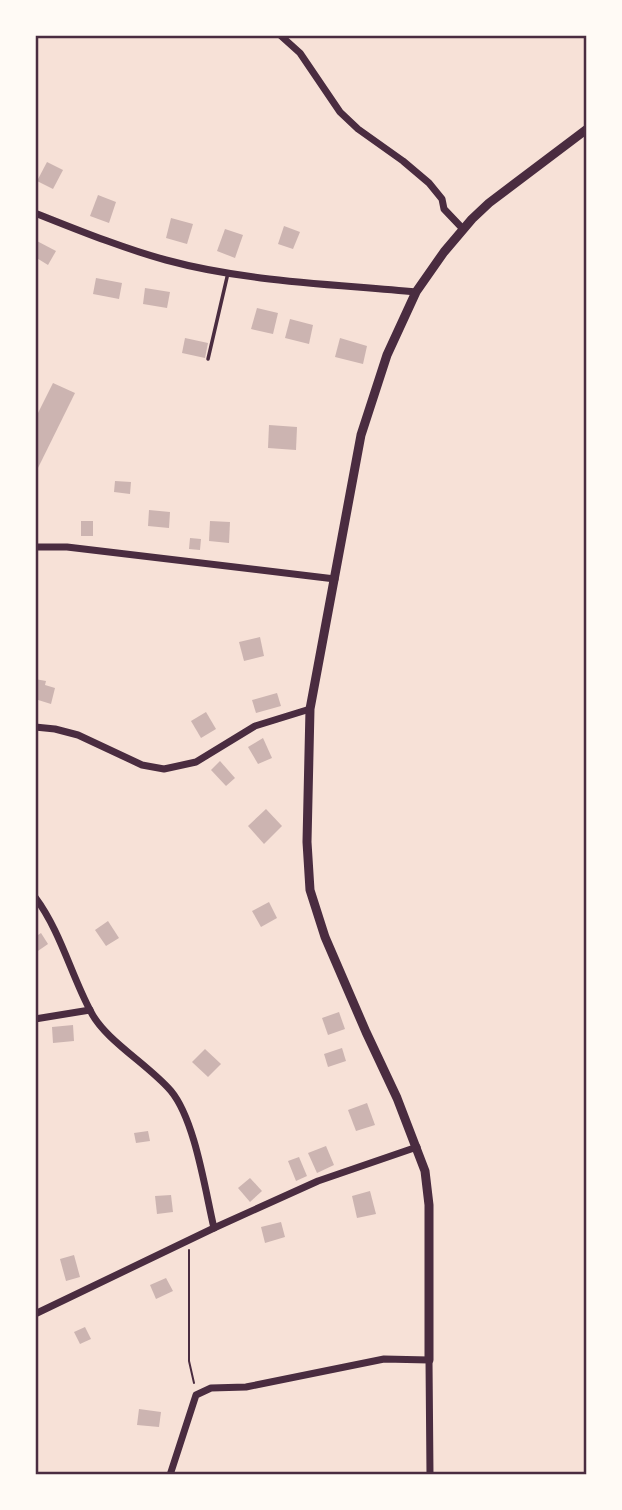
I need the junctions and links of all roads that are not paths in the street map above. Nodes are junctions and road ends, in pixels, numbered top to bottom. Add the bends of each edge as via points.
1 (280, 35) edge
2 (587, 129) edge
3 (35, 213) edge
4 (463, 229) junction
5 (228, 272) junction
6 (416, 292) junction
7 (208, 359) dead end
8 (35, 547) edge
9 (335, 579) junction
10 (310, 709) junction
11 (35, 727) edge
12 (35, 897) edge
13 (90, 1010) junction
14 (35, 1019) edge
15 (417, 1147) junction
16 (214, 1227) junction
17 (35, 1314) edge
18 (429, 1360) junction
19 (170, 1475) edge
20 (430, 1475) edge

1 - 4 street via 300,52 340,112 429,183
2 - 4 street via 489,203
3 - 5 street via 167,260
4 - 6 street
5 - 6 street
5 - 7 lane
6 - 9 street via 387,355 361,435
8 - 9 street
9 - 10 street
10 - 11 street via 255,726 196,762 164,769 142,765 78,735
10 - 15 street via 310,890 325,937
12 - 13 street
13 - 14 street
13 - 16 street via 178,1102 187,1120
15 - 16 street via 318,1181
15 - 18 street via 429,1205
16 - 17 street
18 - 19 street via 384,1359 246,1387 211,1388 196,1395
18 - 20 street

